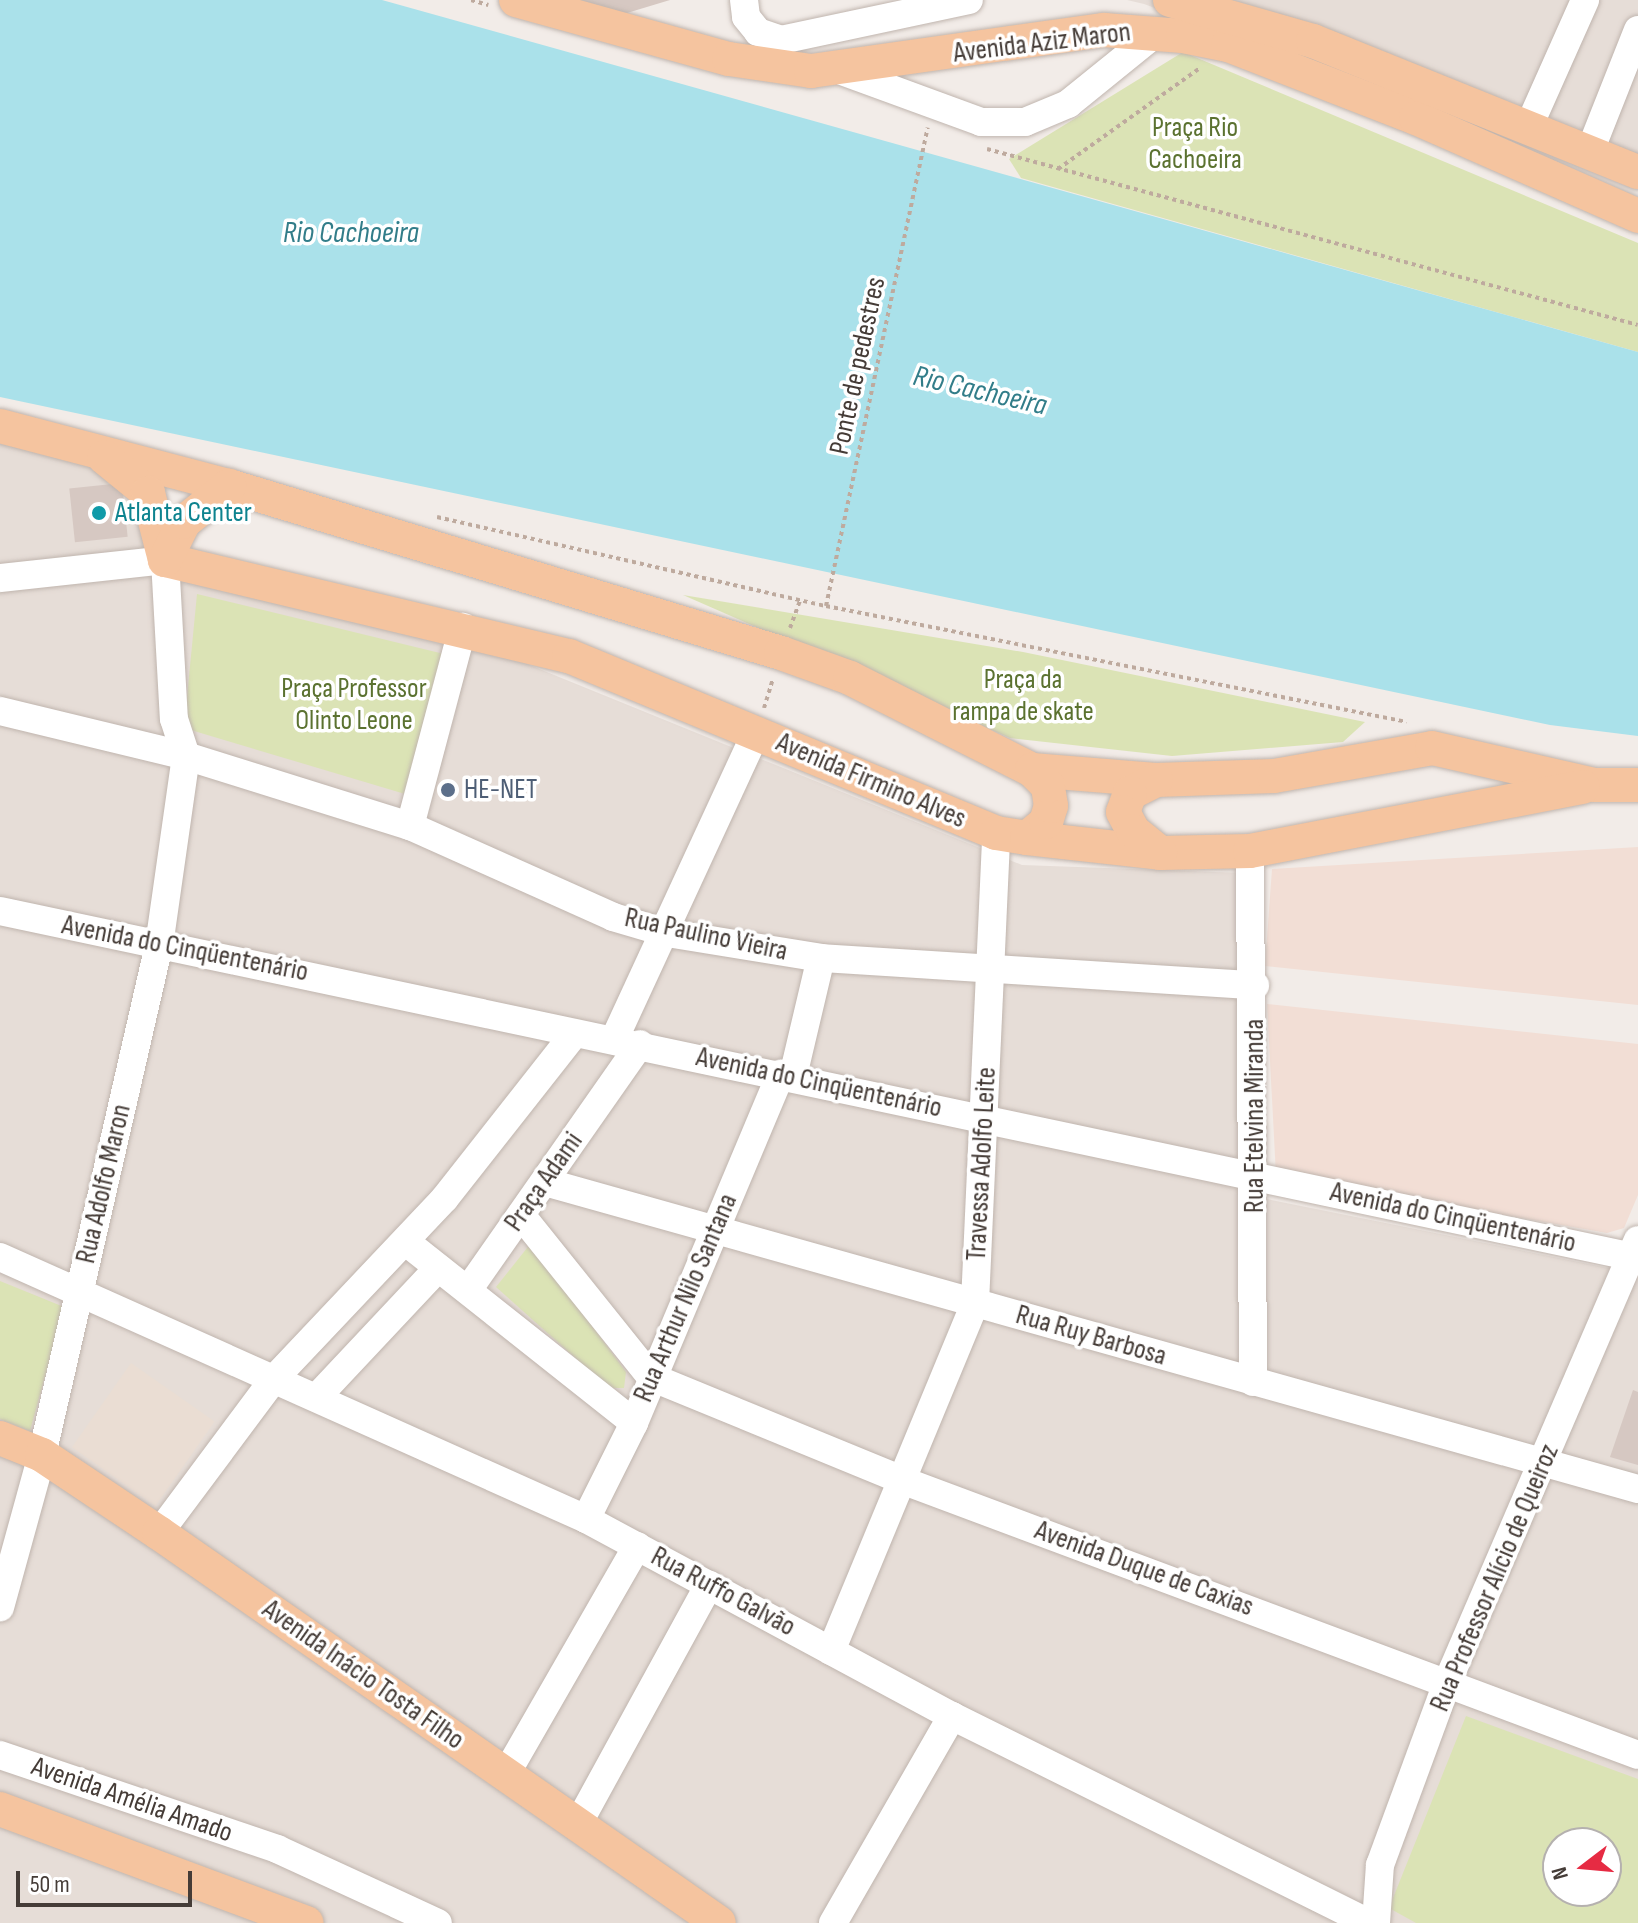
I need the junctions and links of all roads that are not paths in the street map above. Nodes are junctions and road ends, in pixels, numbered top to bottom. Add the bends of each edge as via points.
1 (516, 0) edge
2 (744, 0) edge
3 (969, 0) edge
4 (1170, 0) edge
5 (1585, 0) edge
6 (1638, 30) edge
7 (1157, 32) junction
8 (842, 71) junction
9 (1529, 126) junction
10 (1590, 151) junction
11 (1638, 172) edge
12 (1638, 216) edge
13 (0, 426) edge
14 (83, 444) junction
15 (229, 486) junction
16 (165, 560) junction
17 (0, 578) edge
18 (463, 627) junction
19 (0, 711) edge
20 (756, 733) junction
21 (186, 756) junction
22 (1032, 770) junction
23 (1156, 780) junction
24 (1595, 785) junction
25 (1638, 785) edge
26 (410, 826) junction
27 (1011, 836) junction
28 (1250, 851) junction
29 (1160, 853) junction
30 (0, 911) edge
31 (667, 933) junction
32 (159, 945) junction
33 (821, 958) junction
34 (989, 970) junction
35 (1255, 985) junction
36 (574, 1034) junction
37 (627, 1042) junction
38 (787, 1075) junction
39 (986, 1119) junction
40 (1256, 1175) junction
41 (545, 1182) junction
42 (521, 1215) junction
43 (716, 1228) junction
44 (406, 1242) junction
45 (1636, 1251) edge
46 (0, 1257) edge
47 (438, 1268) junction
48 (468, 1290) junction
49 (79, 1292) junction
50 (975, 1303) junction
51 (651, 1377) junction
52 (273, 1380) junction
53 (1253, 1382) junction
54 (317, 1397) junction
55 (634, 1423) junction
56 (0, 1438) edge
57 (42, 1455) junction
58 (1545, 1462) junction
59 (904, 1481) junction
60 (1638, 1489) edge
61 (586, 1519) junction
62 (159, 1533) junction
63 (637, 1546) junction
64 (709, 1585) junction
65 (0, 1607) edge
66 (831, 1651) junction
67 (1447, 1683) junction
68 (952, 1716) junction
69 (0, 1755) edge
70 (1638, 1755) edge
71 (506, 1774) junction
72 (0, 1809) edge
73 (578, 1824) junction
74 (297, 1921) edge
75 (1363, 1921) edge
76 (438, 1923) edge
77 (719, 1923) edge
78 (833, 1923) edge

1 - 8 main road, Avenida Aziz Maron via 729,59
2 - 3 street via 746,17 758,32 781,40
4 - 9 main road via 1313,41
5 - 9 street
6 - 10 street
7 - 8 main road, Avenida Aziz Maron via 1104,30
7 - 8 street via 1068,104 1025,122 931,120
7 - 12 main road, Avenida Aziz Maron via 1228,45 1284,66
9 - 10 main road
10 - 11 main road
13 - 14 main road
14 - 15 main road, Avenida Firmino Alves
14 - 16 main road via 128,471 148,493
15 - 16 main road via 184,522
15 - 22 main road, Avenida Firmino Alves via 837,673
16 - 17 street
16 - 18 main road, Avenida Firmino Alves
16 - 21 street via 174,719
18 - 20 main road, Avenida Firmino Alves via 569,656
18 - 26 street
19 - 21 street, Rua Paulino Vieira
20 - 27 main road, Avenida Firmino Alves
20 - 31 street, Praça Adami
21 - 26 street, Rua Paulino Vieira
21 - 32 street, Rua Adolfo Maron
22 - 23 main road, Avenida Firmino Alves
22 - 27 main road via 1048,786 1051,806 1046,822
23 - 24 main road, Avenida Firmino Alves via 1274,776 1432,748
23 - 29 main road via 1130,793 1123,812 1133,831
24 - 25 main road, Avenida Firmino Alves
24 - 28 main road, Avenida Firmino Alves
26 - 31 street, Rua Paulino Vieira via 613,917
27 - 29 main road, Avenida Firmino Alves
27 - 34 street, Travessa Adolfo Leite
28 - 29 main road, Avenida Firmino Alves
28 - 35 street, Rua Etelvina Miranda
30 - 32 street, Avenida do Cinqüentenário
31 - 33 street, Rua Paulino Vieira
31 - 37 street, Praça Adami
32 - 36 street, Avenida do Cinqüentenário
32 - 49 street, Rua Adolfo Maron
33 - 34 street, Rua Paulino Vieira
33 - 38 street, Rua Arthur Nilo Santana
34 - 35 street, Rua Paulino Vieira
34 - 39 street, Travessa Adolfo Leite
35 - 40 street, Rua Etelvina Miranda
36 - 37 street, Avenida do Cinqüentenário
36 - 44 street via 526,1102
37 - 38 street, Avenida do Cinqüentenário
37 - 41 street, Praça Adami
38 - 39 street, Avenida do Cinqüentenário
38 - 43 street, Rua Arthur Nilo Santana
39 - 40 street, Avenida do Cinqüentenário
39 - 50 street, Travessa Adolfo Leite
40 - 45 street, Avenida do Cinqüentenário
40 - 53 street, Rua Etelvina Miranda
41 - 42 street, Praça Adami
41 - 43 street, Rua Ruy Barbosa
42 - 48 street, Praça Adami
42 - 51 street
43 - 50 street, Rua Ruy Barbosa
43 - 51 street, Rua Arthur Nilo Santana
44 - 47 street
44 - 52 street
45 - 58 street, Rua Professor Alício de Queiroz
46 - 49 street, Rua Ruffo Galvão
47 - 48 street
47 - 54 street
48 - 55 street
49 - 52 street, Rua Ruffo Galvão
49 - 57 street, Rua Adolfo Maron
50 - 53 street, Rua Ruy Barbosa
50 - 59 street, Travessa Adolfo Leite
51 - 55 street, Rua Arthur Nilo Santana
51 - 59 street, Avenida Duque de Caxias
52 - 54 street, Rua Ruffo Galvão
52 - 62 street
53 - 58 street, Rua Ruy Barbosa
54 - 61 street, Rua Ruffo Galvão
55 - 61 street, Rua Arthur Nilo Santana
56 - 57 main road, Avenida Inácio Tosta Filho
57 - 62 main road, Avenida Inácio Tosta Filho
57 - 65 street, Rua Adolfo Maron
58 - 60 street, Rua Ruy Barbosa
58 - 67 street, Rua Professor Alício de Queiroz
59 - 66 street, Travessa Adolfo Leite
59 - 67 street, Avenida Duque de Caxias
61 - 63 street, Rua Ruffo Galvão
62 - 71 main road, Avenida Inácio Tosta Filho
63 - 64 street, Rua Ruffo Galvão
63 - 71 street
64 - 66 street, Rua Ruffo Galvão
64 - 73 street
66 - 68 street, Rua Ruffo Galvão
67 - 70 street, Avenida Duque de Caxias
67 - 75 street, Rua Professor Alício de Queiroz
68 - 75 street, Rua Ruffo Galvão
68 - 78 street
69 - 76 street, Avenida Amélia Amado via 277,1849
71 - 73 main road, Avenida Inácio Tosta Filho
72 - 74 main road, Avenida Amélia Amado
73 - 77 main road, Avenida Inácio Tosta Filho

